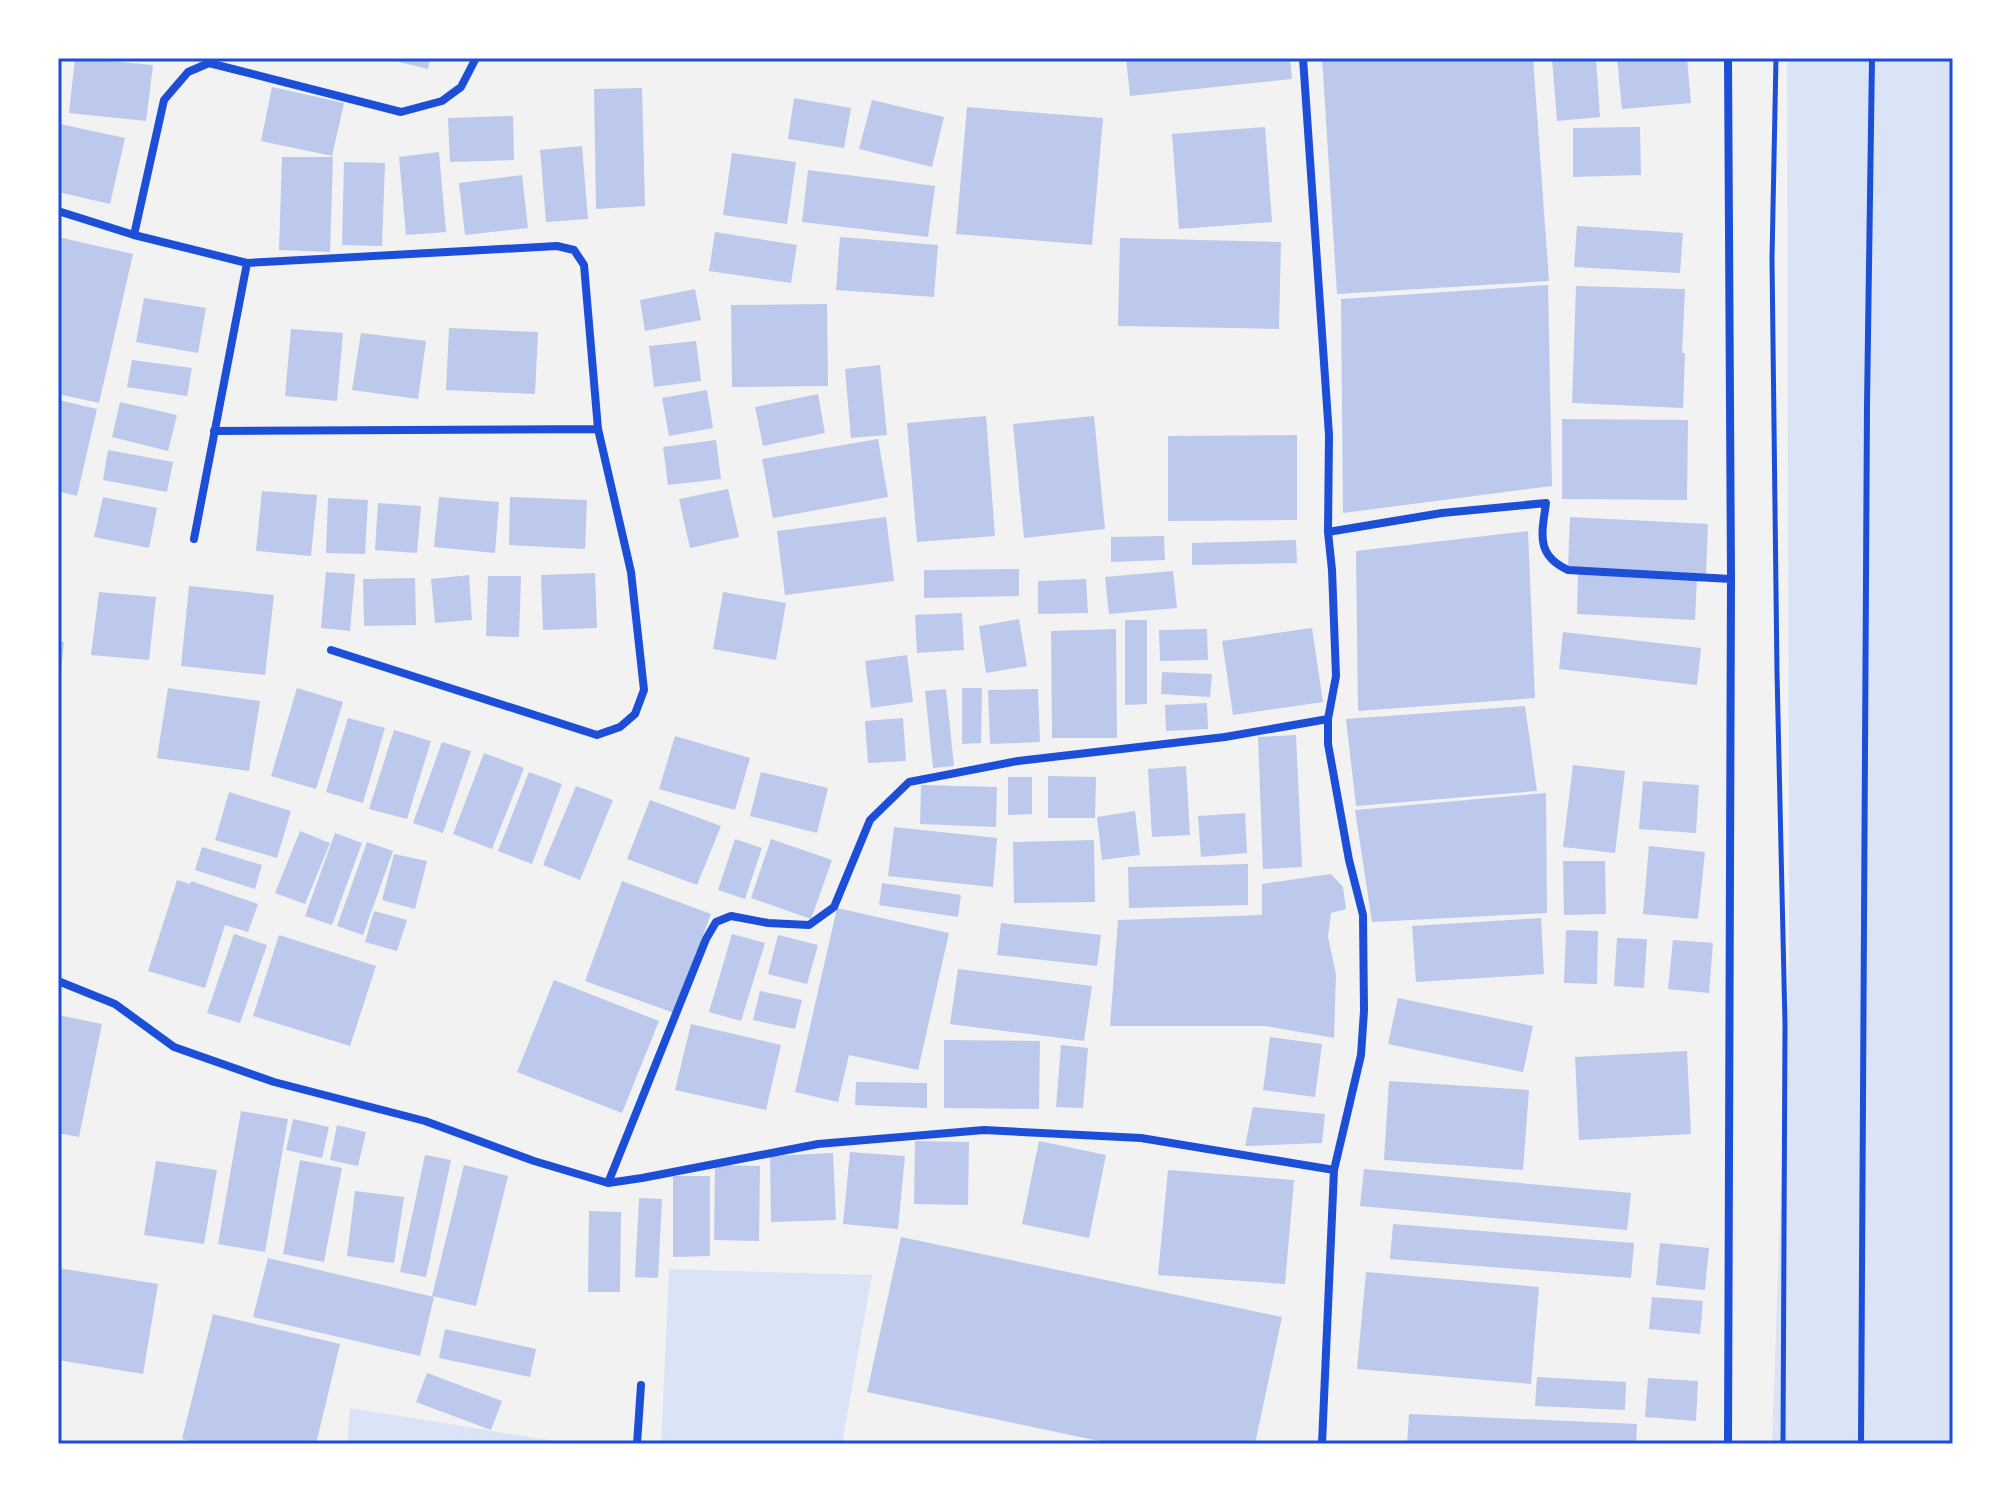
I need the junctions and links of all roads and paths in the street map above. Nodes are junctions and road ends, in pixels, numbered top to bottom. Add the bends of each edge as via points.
1 (476, 58) edge
2 (1303, 58) edge
3 (1728, 58) edge
4 (1776, 58) edge
5 (1872, 58) edge
6 (58, 211) edge
7 (134, 235) junction
8 (247, 263) junction
9 (598, 429) junction
10 (214, 431) junction
11 (1328, 532) junction
12 (194, 539) dead end
13 (1731, 579) junction
14 (331, 650) dead end
15 (1328, 719) junction
16 (58, 981) edge
17 (1334, 1170) junction
18 (608, 1183) junction
19 (641, 1385) dead end
20 (637, 1444) edge
21 (1322, 1444) edge
22 (1728, 1444) edge
23 (1783, 1444) edge
24 (1861, 1444) edge

1 - 7 street via 461,87 442,101 401,112 209,63 188,72 164,100
2 - 11 street via 1329,435
3 - 13 street
4 - 23 path via 1772,259 1785,1024
5 - 24 lane
6 - 7 street
7 - 8 street
8 - 9 street via 557,246 574,250 584,265
8 - 10 street
9 - 10 street
9 - 14 street via 631,572 644,690 635,714 620,727 597,735
10 - 12 street
11 - 13 street via 1546,503 1541,539 1556,565 1568,570
11 - 15 street via 1336,676
13 - 22 street
15 - 17 street via 1328,744 1363,915 1361,1055
15 - 18 street via 1225,737 1018,761 909,782 870,820 834,907 809,925 731,916 716,922
16 - 18 street via 115,1004 174,1047 274,1082 425,1121
17 - 18 street via 1141,1138 984,1130 818,1144
17 - 21 street
19 - 20 street

